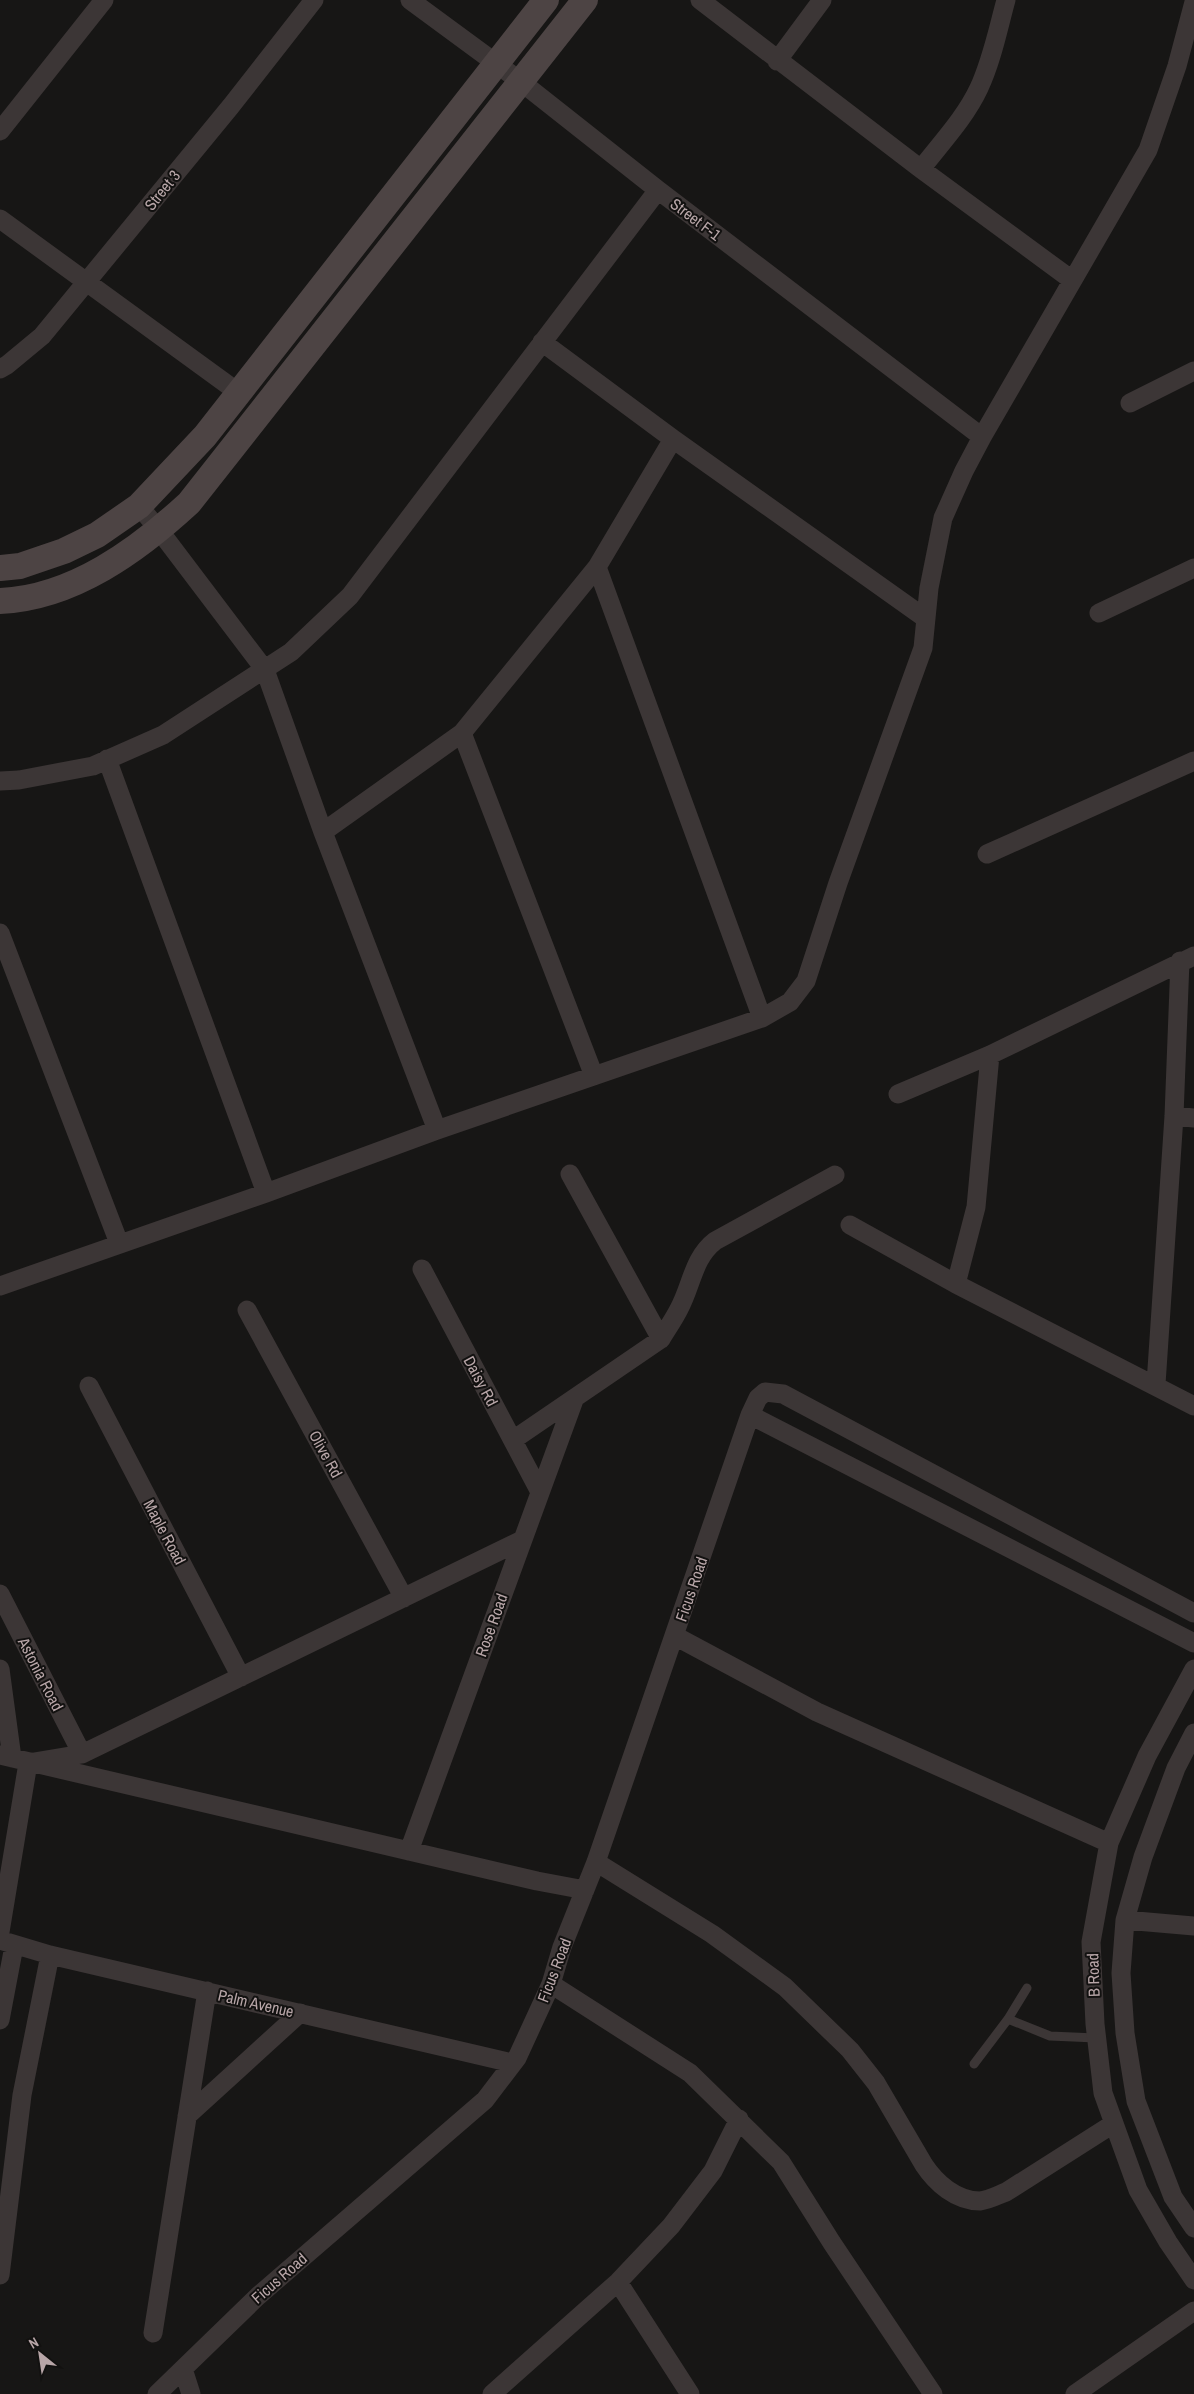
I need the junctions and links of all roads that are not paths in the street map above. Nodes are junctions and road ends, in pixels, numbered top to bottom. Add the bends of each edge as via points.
1 (104, 0) edge
2 (314, 0) edge
3 (410, 0) edge
4 (546, 0) edge
5 (585, 0) edge
6 (700, 0) edge
7 (822, 0) edge
8 (1006, 0) edge
9 (1194, 2) edge
10 (777, 60) junction
11 (496, 63) junction
12 (520, 80) junction
13 (0, 131) edge
14 (921, 169) junction
15 (658, 190) junction
16 (0, 219) edge
17 (1072, 280) junction
18 (85, 283) junction
19 (542, 342) junction
20 (0, 368) edge
21 (1194, 371) edge
22 (238, 393) junction
23 (1130, 402) dead end
24 (982, 437) junction
25 (673, 439) junction
26 (139, 506) junction
27 (159, 530) junction
28 (597, 567) junction
29 (0, 568) edge
30 (1194, 568) edge
31 (0, 601) edge
32 (1099, 612) dead end
33 (924, 618) junction
34 (265, 670) junction
35 (462, 733) junction
36 (107, 759) junction
37 (1194, 762) edge
38 (0, 781) edge
39 (323, 832) junction
40 (987, 854) dead end
41 (0, 933) edge
42 (1187, 958) edge
43 (762, 1018) junction
44 (990, 1055) junction
45 (594, 1076) junction
46 (898, 1094) dead end
47 (1174, 1116) junction
48 (1194, 1118) edge
49 (437, 1130) junction
50 (570, 1174) dead end
51 (835, 1176) dead end
52 (266, 1193) junction
53 (850, 1225) dead end
54 (119, 1243) junction
55 (422, 1269) dead end
56 (956, 1284) junction
57 (0, 1286) edge
58 (247, 1310) dead end
59 (661, 1339) junction
60 (1156, 1384) junction
61 (89, 1386) dead end
62 (574, 1400) junction
63 (1194, 1406) edge
64 (750, 1415) junction
65 (512, 1440) junction
66 (540, 1492) junction
67 (522, 1540) junction
68 (0, 1594) edge
69 (404, 1598) junction
70 (1194, 1613) edge
71 (675, 1636) junction
72 (1194, 1643) edge
73 (0, 1669) edge
74 (1194, 1669) edge
75 (241, 1677) junction
76 (1194, 1733) edge
77 (82, 1754) junction
78 (13, 1759) edge
79 (1109, 1843) junction
80 (409, 1851) junction
81 (596, 1862) junction
82 (585, 1890) junction
83 (1124, 1920) junction
84 (1194, 1926) edge
85 (0, 1932) edge
86 (7, 1943) edge
87 (50, 1955) junction
88 (551, 1984) junction
89 (1027, 1988) dead end
90 (207, 1991) junction
91 (300, 2013) junction
92 (1008, 2019) junction
93 (0, 2020) edge
94 (1096, 2038) junction
95 (512, 2064) junction
96 (974, 2064) dead end
97 (187, 2116) junction
98 (739, 2119) junction
99 (1113, 2124) junction
100 (1194, 2228) edge
101 (0, 2275) edge
102 (1194, 2280) edge
103 (618, 2282) junction
104 (1194, 2311) edge
105 (154, 2333) dead end
106 (183, 2369) junction
107 (157, 2394) edge
108 (191, 2394) edge
109 (492, 2394) edge
110 (690, 2394) edge
111 (933, 2394) edge
112 (1075, 2394) edge

1 - 13 street
2 - 18 street, Street 3
3 - 11 street, Street F-1
4 - 11 street
5 - 12 street
6 - 10 street
7 - 10 street
8 - 14 street via 979,89
9 - 17 street via 1177,66 1148,150
10 - 14 street
11 - 12 street, Street F-1
11 - 22 street
12 - 15 street, Street F-1
12 - 27 street via 210,478 189,503
14 - 17 street
15 - 19 street
15 - 24 street, Street F-1
16 - 18 street
17 - 24 street
18 - 20 street, Street 3 via 42,336
18 - 22 street
19 - 25 street
19 - 34 street via 350,596 291,652
21 - 23 street
22 - 26 street via 205,436
24 - 33 street via 943,518
25 - 28 street
25 - 33 street
26 - 27 street
26 - 29 street via 97,535 64,551 20,566
27 - 31 street via 84,579 18,600
27 - 34 street
28 - 35 street
28 - 43 street
30 - 32 street
33 - 43 street via 923,648 806,981 790,1002
34 - 36 street via 162,735
34 - 39 street
35 - 39 street
35 - 45 street
36 - 38 street via 93,766
36 - 52 street
37 - 40 street
39 - 49 street
41 - 54 street
42 - 44 street
42 - 47 street
43 - 45 street
44 - 46 street
44 - 56 street via 976,1207
45 - 49 street
47 - 48 street
47 - 60 street
49 - 52 street
50 - 59 street
51 - 59 street via 704,1249 680,1308
52 - 54 street
53 - 56 street
54 - 57 street
55 - 65 street, Daisy Rd
56 - 60 street
58 - 69 street, Olive Rd
59 - 62 street
60 - 63 street
61 - 75 street, Maple Road
62 - 65 street
62 - 66 street, Rose Road
64 - 70 street, Ficus Road via 758,1398 765,1392 783,1394
64 - 71 street, Ficus Road
64 - 72 street
65 - 66 street, Daisy Rd
66 - 67 street, Rose Road
67 - 69 street
67 - 80 street, Rose Road
68 - 77 street, Astonia Road
69 - 75 street
71 - 79 street via 817,1712
71 - 81 street, Ficus Road
73 - 78 street
74 - 79 street, B Road via 1147,1756
75 - 77 street
76 - 83 street, B Road via 1176,1768 1146,1848
77 - 78 street
78 - 80 street
78 - 85 street
79 - 94 street, B Road via 1091,1942
80 - 82 street
81 - 82 street, Ficus Road
81 - 99 street via 712,1934 786,1987 850,2050 876,2083 932,2178 948,2191 979,2201 991,2199
82 - 88 street, Ficus Road
83 - 84 street
83 - 100 street, B Road via 1125,2032 1136,2101 1174,2197
86 - 87 street, Palm Avenue
86 - 93 street
87 - 90 street, Palm Avenue
87 - 101 street via 22,2094
88 - 95 street, Ficus Road
88 - 98 street via 690,2073
89 - 92 lane
90 - 91 street, Palm Avenue
90 - 97 street
91 - 95 street, Palm Avenue
91 - 97 street
92 - 94 lane via 1050,2036
92 - 96 lane
94 - 99 street, B Road via 1104,2093
95 - 106 street, Ficus Road via 485,2100 258,2296
97 - 105 street
98 - 103 street via 713,2171 671,2226
98 - 111 street via 781,2162
99 - 102 street, B Road via 1138,2190
103 - 109 street
103 - 110 street
104 - 112 street
106 - 107 street, Ficus Road
106 - 108 street

